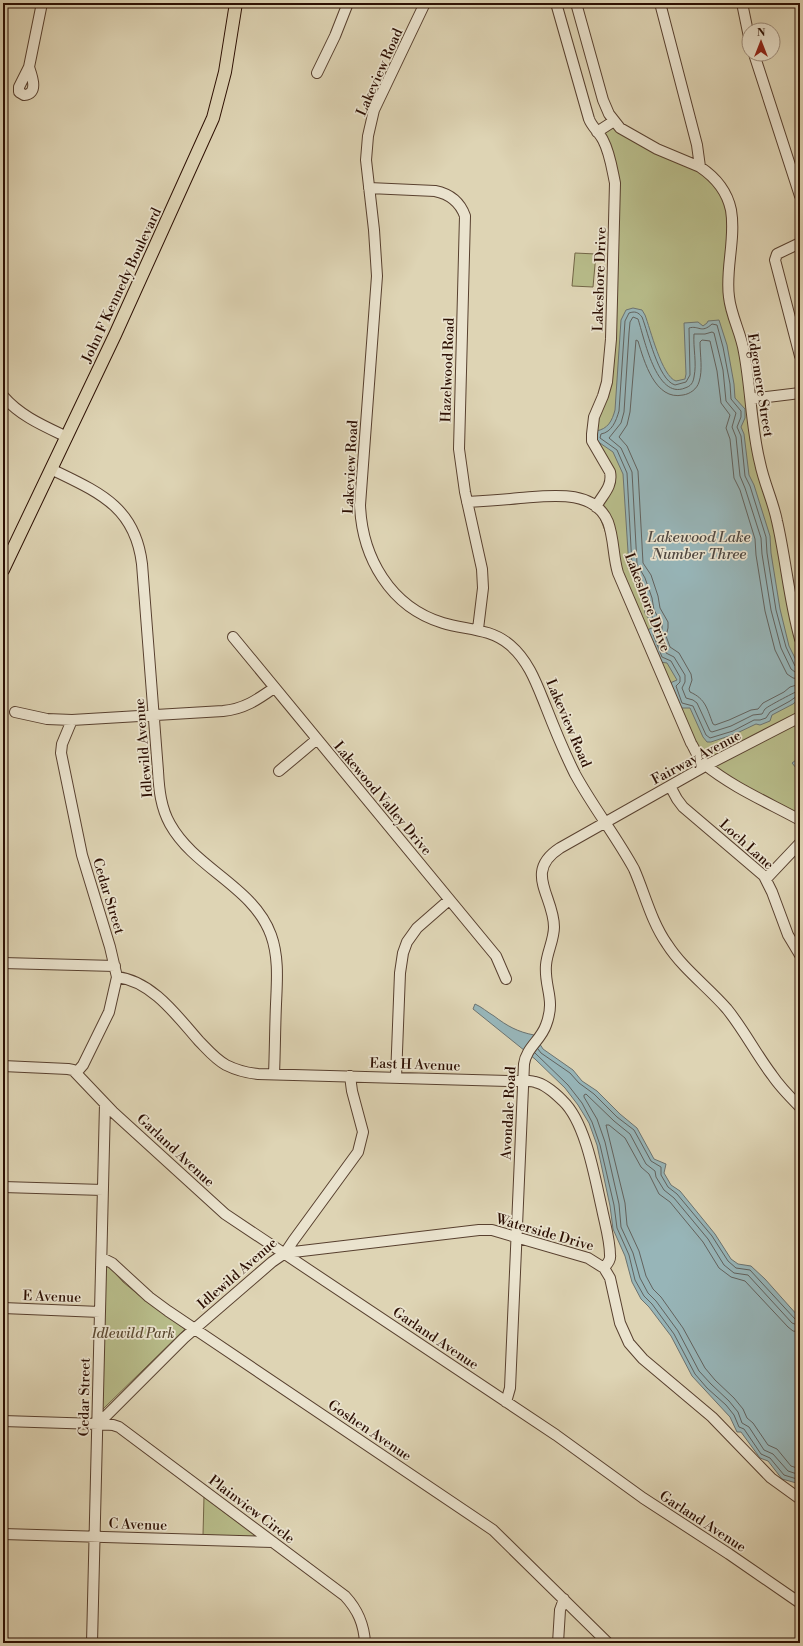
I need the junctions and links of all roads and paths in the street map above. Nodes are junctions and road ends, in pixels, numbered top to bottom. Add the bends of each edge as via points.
1 (42, 3) edge
2 (236, 3) edge
3 (348, 3) edge
4 (425, 3) edge
5 (556, 3) edge
6 (576, 3) edge
7 (660, 3) edge
8 (742, 3) edge
9 (746, 22) edge
10 (757, 62) edge
11 (30, 67) dead end
12 (317, 74) dead end
13 (614, 121) junction
14 (597, 132) junction
15 (700, 167) junction
16 (369, 188) junction
17 (800, 196) edge
18 (800, 242) edge
19 (800, 356) edge
20 (800, 393) edge
21 (3, 396) edge
22 (751, 399) junction
23 (66, 437) junction
24 (51, 469) junction
25 (467, 502) junction
26 (596, 507) junction
27 (3, 570) edge
28 (478, 629) junction
29 (233, 637) dead end
30 (800, 639) edge
31 (274, 688) junction
32 (15, 712) dead end
33 (154, 716) junction
34 (800, 717) edge
35 (72, 720) junction
36 (316, 740) junction
37 (707, 765) junction
38 (279, 770) dead end
39 (670, 786) junction
40 (800, 820) edge
41 (605, 822) junction
42 (800, 843) edge
43 (766, 880) junction
44 (449, 900) junction
45 (800, 956) edge
46 (3, 963) edge
47 (115, 966) junction
48 (117, 977) junction
49 (506, 979) dead end
50 (3, 1066) edge
51 (76, 1073) junction
52 (274, 1074) junction
53 (350, 1076) junction
54 (396, 1078) junction
55 (523, 1082) junction
56 (105, 1104) junction
57 (800, 1107) edge
58 (3, 1187) edge
59 (103, 1190) junction
60 (516, 1236) junction
61 (285, 1253) junction
62 (102, 1258) junction
63 (604, 1268) junction
64 (3, 1308) edge
65 (100, 1312) junction
66 (194, 1329) junction
67 (506, 1402) junction
68 (3, 1421) edge
69 (98, 1424) junction
70 (800, 1499) edge
71 (3, 1534) edge
72 (95, 1537) junction
73 (273, 1542) junction
74 (564, 1599) junction
75 (800, 1603) edge
76 (92, 1643) edge
77 (365, 1643) edge
78 (558, 1643) edge
79 (608, 1643) edge

1 - 11 street
2 - 23 main road, John F Kennedy Boulevard via 225,72 213,118 116,335
3 - 12 street via 336,36
4 - 16 street, Lakeview Road via 374,110 366,150
5 - 14 street, Lakeshore Drive via 589,119
6 - 13 street via 603,100
7 - 15 street via 697,145
8 - 9 street
10 - 17 street
13 - 14 street
13 - 15 street via 620,128 657,149
14 - 26 street, Lakeshore Drive via 603,139 612,168 616,198 607,382 592,426 592,441 611,477 610,486
15 - 22 street, Edgemere Street via 711,174 720,185 731,209 729,294 731,310 744,352
16 - 25 street, Hazelwood Road via 442,192 457,202 465,216 459,449
16 - 28 street, Lakeview Road via 377,276 360,505 362,530 367,548 385,582 406,604 442,622
18 - 19 street via 777,254 775,260
20 - 22 street
21 - 23 street via 30,418
22 - 30 street, Edgemere Street via 760,463 777,517
23 - 24 main road, John F Kennedy Boulevard
24 - 27 main road, John F Kennedy Boulevard
24 - 33 street, Idlewild Avenue via 105,498 119,510 134,534 142,564
25 - 26 street via 563,496 586,501
25 - 28 street, Hazelwood Road via 484,581
26 - 37 street, Lakeshore Drive via 607,521 618,573 645,637 692,743 700,759
28 - 41 street, Lakeview Road via 509,644 522,657 533,675 574,772
29 - 31 street, Lakewood Valley Drive
31 - 33 street via 254,702 234,710
31 - 36 street, Lakewood Valley Drive
32 - 35 street
33 - 35 street
33 - 52 street, Idlewild Avenue via 160,792 170,823 193,853 257,910 271,935 277,976
34 - 37 street, Fairway Avenue
35 - 47 street, Cedar Street via 61,752 82,855
36 - 38 street
36 - 44 street, Lakewood Valley Drive
37 - 39 street, Fairway Avenue
37 - 40 street, Lakeshore Drive via 727,782
39 - 41 street, Fairway Avenue
39 - 43 street, Loch Lane via 683,807 756,868
41 - 55 street, Avondale Road via 553,852 542,870 543,890 552,909 554,928 546,966 551,1002 546,1027 526,1054
41 - 57 street, Lakeview Road via 634,869 653,918 667,945 681,963 728,1010 771,1074
42 - 43 street
43 - 45 street, Loch Lane via 788,935
44 - 49 street, Lakewood Valley Drive via 496,956
44 - 54 street via 417,928 403,953
46 - 47 street
47 - 48 street, Cedar Street
48 - 51 street, Cedar Street via 109,1012 83,1065
48 - 52 street, East H Avenue via 135,981 152,992 222,1062 252,1073
50 - 51 street via 68,1069
51 - 56 street, Garland Avenue
52 - 53 street, East H Avenue
53 - 54 street, East H Avenue
53 - 61 street, Idlewild Avenue via 363,1132 358,1152
54 - 55 street, East H Avenue
55 - 60 street, Avondale Road
55 - 63 street, East H Avenue via 541,1084 559,1097 569,1108 580,1129 587,1148 607,1236 610,1255
56 - 59 street, Cedar Street
56 - 61 street, Garland Avenue via 225,1214
58 - 59 street
59 - 62 street, Cedar Street
60 - 61 street, Waterside Drive via 492,1230 479,1230
60 - 63 street, Waterside Drive via 588,1258
60 - 67 street, Avondale Road via 510,1388
61 - 66 street, Idlewild Avenue
61 - 67 street, Garland Avenue
62 - 65 street, Cedar Street
62 - 66 street, Goshen Avenue via 112,1263 149,1297
63 - 70 street, Waterside Drive via 610,1278 620,1323 629,1343 644,1360 712,1417 771,1478
64 - 65 street, E Avenue
65 - 69 street, Cedar Street
66 - 69 street, Idlewild Avenue
66 - 74 street, Goshen Avenue via 484,1523 505,1540
67 - 75 street, Garland Avenue
68 - 69 street, Plainview Circle
69 - 72 street, Cedar Street
69 - 73 street, Plainview Circle via 114,1424 119,1427
71 - 72 street, C Avenue
72 - 73 street, C Avenue
72 - 76 street, Cedar Street
73 - 77 street, Plainview Circle via 352,1604 361,1621
74 - 78 street via 560,1610
74 - 79 street, Goshen Avenue

